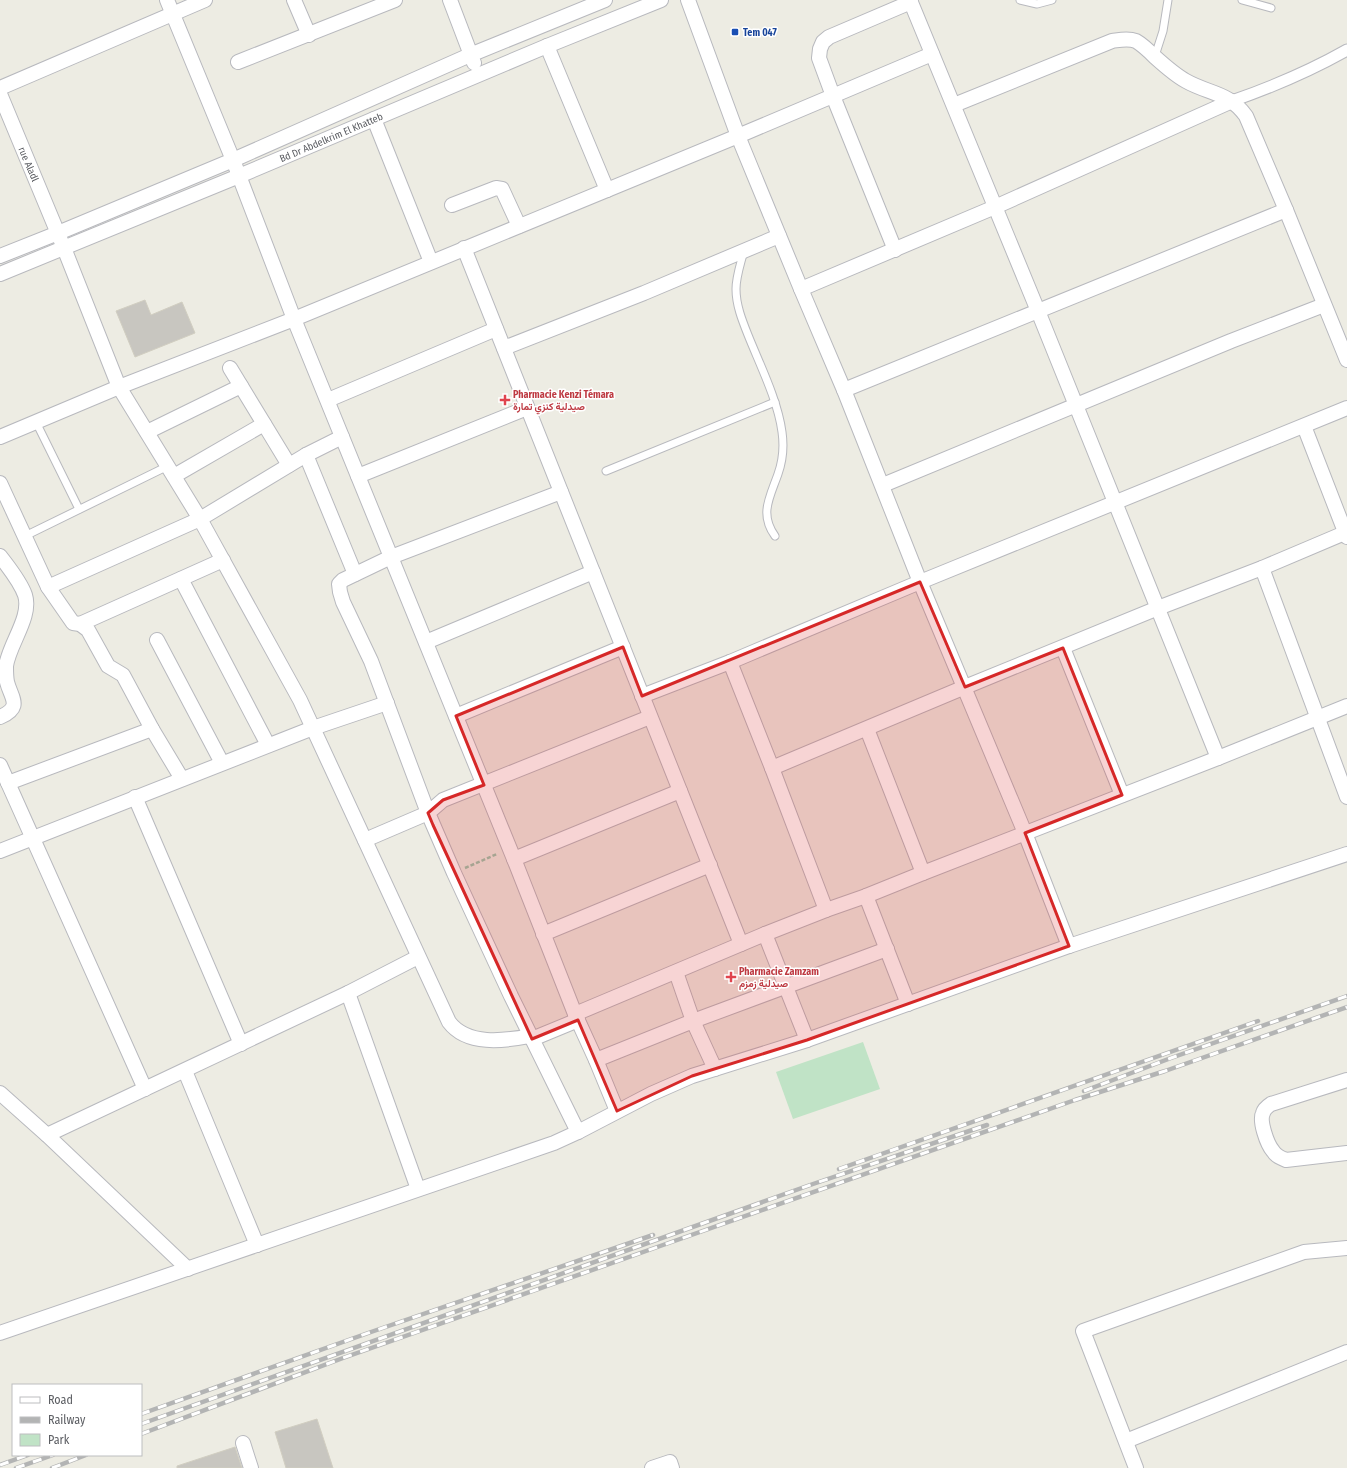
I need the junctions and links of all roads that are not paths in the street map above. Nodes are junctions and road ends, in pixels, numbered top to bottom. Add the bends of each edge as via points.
1 (205, 0) edge
2 (294, 0) edge
3 (395, 0) edge
4 (450, 0) edge
5 (605, 0) edge
6 (661, 0) edge
7 (688, 0) edge
8 (1020, 0) edge
9 (1052, 0) edge
10 (1168, 0) edge
11 (1242, 0) edge
12 (910, 1) edge
13 (170, 6) edge
14 (1271, 8) dead end
15 (309, 35) junction
16 (547, 46) junction
17 (1347, 50) edge
18 (932, 54) junction
19 (470, 55) junction
20 (1155, 56) junction
21 (238, 62) dead end
22 (478, 74) junction
23 (0, 88) edge
24 (0, 94) edge
25 (833, 96) junction
26 (1232, 101) junction
27 (954, 105) junction
28 (374, 119) junction
29 (738, 136) junction
30 (233, 160) junction
31 (239, 176) junction
32 (607, 190) junction
33 (452, 205) dead end
34 (995, 206) junction
35 (1286, 210) junction
36 (519, 226) junction
37 (58, 233) junction
38 (779, 236) junction
39 (64, 248) junction
40 (464, 248) junction
41 (745, 250) junction
42 (895, 250) junction
43 (0, 256) edge
44 (432, 262) junction
45 (0, 274) edge
46 (801, 289) junction
47 (1324, 305) junction
48 (1038, 311) junction
49 (294, 319) junction
50 (496, 329) junction
51 (504, 348) junction
52 (1347, 360) edge
53 (230, 368) dead end
54 (241, 386) junction
55 (119, 387) junction
56 (844, 390) junction
57 (328, 400) junction
58 (775, 402) junction
59 (1075, 405) junction
60 (528, 408) junction
61 (1347, 408) edge
62 (36, 422) junction
63 (264, 424) junction
64 (1304, 426) junction
65 (147, 432) junction
66 (0, 437) edge
67 (342, 437) junction
68 (306, 455) junction
69 (289, 465) junction
70 (171, 471) junction
71 (606, 471) dead end
72 (358, 476) junction
73 (0, 483) edge
74 (883, 485) junction
75 (561, 492) junction
76 (1115, 503) junction
77 (79, 509) junction
78 (200, 519) junction
79 (1346, 534) edge
80 (25, 536) junction
81 (775, 536) dead end
82 (0, 556) edge
83 (391, 556) junction
84 (223, 560) junction
85 (1262, 568) junction
86 (593, 572) junction
87 (355, 574) junction
88 (181, 579) junction
89 (920, 582) junction
90 (48, 587) junction
91 (1158, 608) junction
92 (80, 624) junction
93 (157, 640) dead end
94 (426, 642) junction
95 (623, 647) junction
96 (1063, 648) junction
97 (730, 662) junction
98 (964, 687) junction
99 (642, 696) junction
100 (387, 703) junction
101 (1347, 706) edge
102 (456, 716) junction
103 (0, 717) edge
104 (650, 717) junction
105 (1317, 718) junction
106 (313, 728) junction
107 (152, 729) junction
108 (867, 729) junction
109 (268, 745) junction
110 (1218, 758) junction
111 (222, 763) junction
112 (0, 765) edge
113 (772, 768) junction
114 (182, 779) junction
115 (8, 783) junction
116 (484, 785) junction
117 (680, 791) junction
118 (1122, 795) junction
119 (135, 797) junction
120 (1347, 797) edge
121 (428, 813) junction
122 (1025, 833) junction
123 (32, 838) junction
124 (365, 840) junction
125 (0, 851) edge
126 (512, 853) junction
127 (1347, 854) edge
128 (710, 865) junction
129 (924, 873) junction
130 (866, 896) junction
131 (826, 910) junction
132 (543, 934) junction
133 (765, 934) junction
134 (741, 944) junction
135 (1069, 946) junction
136 (887, 949) junction
137 (418, 956) junction
138 (676, 972) junction
139 (786, 987) junction
140 (348, 993) junction
141 (908, 1004) junction
142 (577, 1017) junction
143 (693, 1022) junction
144 (531, 1038) junction
145 (808, 1040) junction
146 (241, 1044) junction
147 (596, 1060) junction
148 (715, 1069) junction
149 (185, 1071) junction
150 (1347, 1080) edge
151 (145, 1089) junction
152 (0, 1094) edge
153 (617, 1110) junction
154 (578, 1132) junction
155 (47, 1135) junction
156 (1347, 1153) edge
157 (418, 1189) junction
158 (257, 1245) junction
159 (1347, 1248) edge
160 (188, 1269) junction
161 (0, 1333) edge
162 (1347, 1352) edge
163 (1126, 1441) junction
164 (243, 1443) dead end
165 (251, 1468) edge
166 (652, 1468) edge
167 (672, 1468) edge
168 (1136, 1468) edge

1 - 13 street
2 - 15 street
3 - 15 street
4 - 19 street
5 - 19 street
6 - 16 street, Bd Dr Abdelkrim El Khatteb
7 - 29 street
8 - 9 lane via 1037,4
10 - 20 lane via 1163,31
11 - 14 lane
12 - 18 street
12 - 25 street via 823,42 820,58
13 - 23 street
13 - 30 street
15 - 21 street
16 - 22 street, Bd Dr Abdelkrim El Khatteb
16 - 32 street
17 - 26 street via 1268,88
18 - 25 street
18 - 27 street
19 - 22 street
19 - 30 street
20 - 26 street via 1187,82
20 - 27 street via 1136,41 1112,41
22 - 28 street, Bd Dr Abdelkrim El Khatteb
24 - 37 street, rue Aladl
25 - 29 street
25 - 42 street
26 - 34 street
26 - 35 street via 1246,116
27 - 34 street
28 - 31 street, Bd Dr Abdelkrim El Khatteb
28 - 44 street
29 - 32 street
29 - 38 street
30 - 31 street
30 - 37 street
31 - 39 street, Bd Dr Abdelkrim El Khatteb
31 - 49 street
32 - 36 street
33 - 36 street via 496,188 502,189
34 - 42 street
34 - 48 street
35 - 47 street
35 - 48 street
36 - 40 street
37 - 39 street, rue Aladl
37 - 43 street
38 - 41 street
38 - 46 street
39 - 45 street, Bd Dr Abdelkrim El Khatteb
39 - 55 street, rue Aladl
40 - 44 street
40 - 50 street
41 - 51 street
41 - 58 lane via 738,270 738,310
42 - 46 street
44 - 49 street
46 - 56 street
47 - 52 street
47 - 59 street
48 - 56 street
48 - 59 street
49 - 55 street
49 - 57 street
50 - 51 street
50 - 57 street
51 - 60 street
53 - 54 street
54 - 63 street
54 - 65 street
55 - 62 street
55 - 65 street, rue Aladl
56 - 74 street
57 - 67 street
58 - 71 lane
58 - 81 lane via 784,447 778,474 769,497 766,518
59 - 74 street
59 - 76 street
60 - 72 street
60 - 75 street
61 - 64 street
62 - 66 street
62 - 77 lane
63 - 69 street
63 - 70 street
64 - 76 street
64 - 79 street
65 - 70 street, rue Aladl
67 - 68 street
67 - 72 street
68 - 69 street
68 - 87 street
69 - 78 street
70 - 77 lane
70 - 78 street, rue Aladl
72 - 83 street
73 - 80 street
74 - 89 street
75 - 83 street
75 - 86 street
76 - 89 street
76 - 91 street
77 - 80 lane
78 - 84 street, rue Aladl
78 - 90 street
79 - 85 street
80 - 90 street
82 - 103 street via 25,596 26,612 6,666 7,682 14,699 13,706
83 - 87 street
83 - 94 street
84 - 88 street
84 - 106 street, rue Aladl
85 - 91 street
85 - 105 street
86 - 94 street
86 - 95 street
87 - 100 street via 339,584 340,592
88 - 92 street
88 - 109 street
89 - 97 street
89 - 98 street
90 - 92 street via 73,623
91 - 96 street
91 - 110 street
92 - 107 street via 88,630 108,666 123,675
93 - 111 street
94 - 102 street
95 - 99 street
95 - 102 street
96 - 98 street
96 - 118 street
97 - 99 street
97 - 113 street
98 - 108 street
98 - 122 street
99 - 104 street
100 - 106 street
100 - 121 street
101 - 105 street, rue Aladl
102 - 116 street
104 - 116 street
104 - 117 street
105 - 110 street, rue Aladl
105 - 120 street
106 - 109 street
106 - 124 street, rue Aladl
107 - 114 street
107 - 115 street
108 - 113 street
108 - 129 street
109 - 111 street
110 - 118 street, rue Aladl
111 - 114 street
112 - 115 street
113 - 131 street
114 - 119 street
115 - 123 street
116 - 121 street via 443,800
116 - 126 street
117 - 126 street
117 - 128 street
118 - 122 street, rue Aladl
119 - 123 street
119 - 146 street
121 - 124 street
121 - 144 street
122 - 129 street, rue Aladl
122 - 135 street
123 - 125 street
123 - 151 street
124 - 137 street, rue Aladl
126 - 132 street
127 - 135 street
128 - 132 street
128 - 134 street
129 - 130 street, rue Aladl
130 - 131 street, rue Aladl
130 - 136 street
131 - 133 street, rue Aladl
132 - 142 street
133 - 134 street, rue Aladl
133 - 139 street
134 - 138 street, rue Aladl
135 - 141 street
136 - 139 street
136 - 141 street
137 - 140 street
137 - 144 street, rue Aladl via 449,1022 459,1032 483,1039
138 - 142 street, rue Aladl
138 - 143 street
139 - 143 street
139 - 145 street
140 - 146 street
140 - 157 street
141 - 145 street
142 - 144 street, rue Aladl
142 - 147 street
143 - 147 street
143 - 148 street
144 - 154 street
145 - 148 street
146 - 149 street
147 - 153 street
148 - 153 street via 692,1076
149 - 151 street
149 - 158 street
150 - 156 street via 1271,1104 1261,1118 1269,1146 1286,1160
151 - 155 street
152 - 155 street
153 - 154 street
154 - 157 street via 531,1151
155 - 160 street
157 - 158 street
158 - 160 street
159 - 163 street via 1304,1252 1083,1331
160 - 161 street
162 - 163 street
163 - 168 street
164 - 165 street
166 - 167 street via 670,1462

